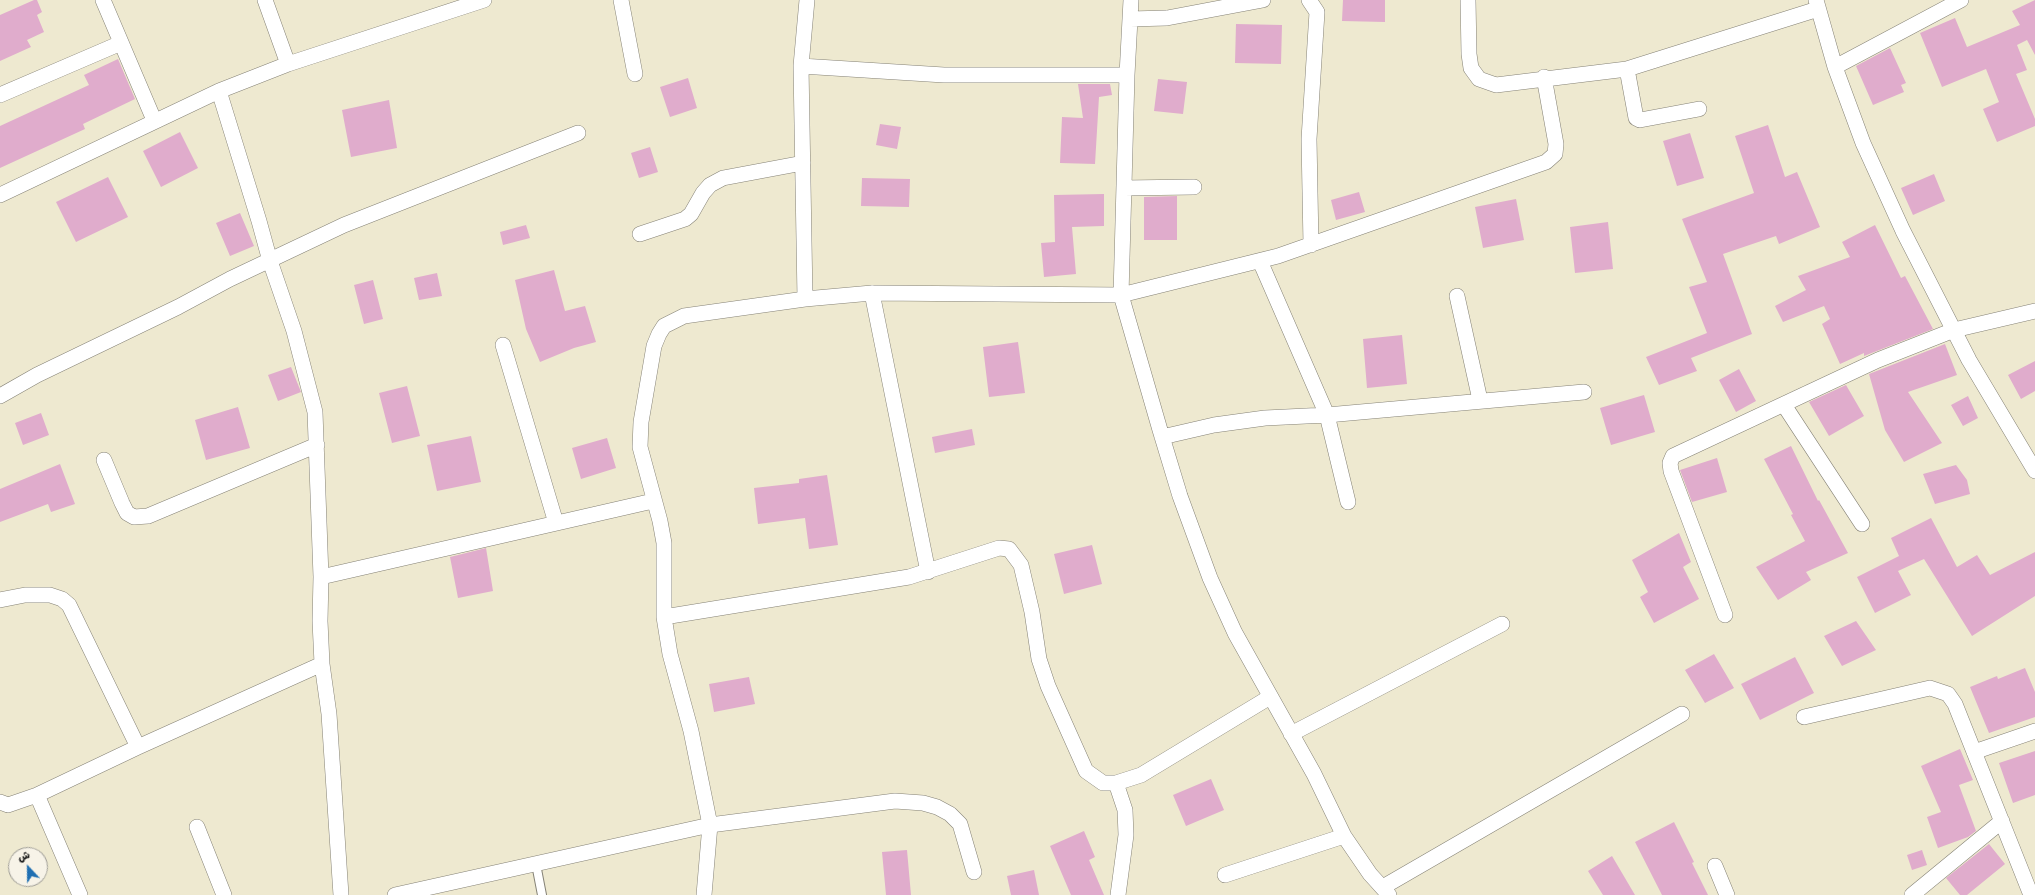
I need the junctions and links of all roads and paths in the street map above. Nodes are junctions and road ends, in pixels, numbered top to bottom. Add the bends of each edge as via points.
1 (103, 0) edge
2 (265, 0) edge
3 (484, 0) edge
4 (621, 0) edge
5 (807, 0) edge
6 (1131, 0) edge
7 (1263, 0) edge
8 (1309, 0) edge
9 (1468, 0) edge
10 (1960, 0) edge
11 (459, 4) edge
12 (1817, 5) edge
13 (1130, 19) junction
14 (121, 43) junction
15 (288, 64) junction
16 (801, 66) junction
17 (1835, 67) junction
18 (1626, 69) junction
19 (635, 74) dead end
20 (1127, 75) junction
21 (1544, 78) junction
22 (219, 91) junction
23 (0, 94) edge
24 (1700, 110) dead end
25 (154, 120) junction
26 (578, 134) dead end
27 (802, 163) junction
28 (1194, 187) dead end
29 (1124, 188) junction
30 (0, 195) edge
31 (640, 234) dead end
32 (1311, 245) junction
33 (270, 261) junction
34 (1260, 261) junction
35 (872, 293) junction
36 (1121, 295) junction
37 (1457, 296) dead end
38 (805, 299) junction
39 (2035, 311) edge
40 (1954, 330) junction
41 (503, 345) dead end
42 (1584, 392) dead end
43 (0, 396) edge
44 (1480, 400) junction
45 (1784, 405) junction
46 (1327, 415) junction
47 (1162, 438) junction
48 (317, 445) junction
49 (104, 460) dead end
50 (2035, 471) edge
51 (653, 501) junction
52 (1348, 502) dead end
53 (556, 524) junction
54 (1862, 524) dead end
55 (928, 572) junction
56 (321, 577) junction
57 (0, 600) edge
58 (1725, 614) dead end
59 (664, 616) junction
60 (1502, 624) dead end
61 (322, 664) junction
62 (1270, 697) junction
63 (1682, 714) dead end
64 (1804, 717) dead end
65 (2035, 731) edge
66 (1291, 734) junction
67 (138, 747) junction
68 (1974, 752) junction
69 (1116, 783) junction
70 (38, 795) junction
71 (0, 802) edge
72 (2002, 820) junction
73 (710, 825) junction
74 (197, 827) dead end
75 (1344, 836) junction
76 (536, 864) junction
77 (1715, 866) dead end
78 (974, 872) dead end
79 (1225, 875) dead end
80 (1386, 891) edge
81 (419, 892) edge
82 (80, 895) edge
83 (224, 895) edge
84 (341, 895) edge
85 (395, 895) edge
86 (542, 895) edge
87 (704, 895) edge
88 (1118, 895) edge
89 (1727, 895) edge
90 (1912, 895) edge
91 (2031, 895) edge

1 - 14 street
2 - 15 street
3 - 11 street
4 - 19 street
5 - 16 street
6 - 13 street
7 - 13 street via 1167,18
8 - 32 street via 1316,12 1309,139
9 - 21 street via 1469,54 1476,76 1496,85
10 - 17 street
11 - 15 street
12 - 17 street
12 - 18 street
13 - 20 street
14 - 23 street
14 - 25 street
15 - 22 street
16 - 20 street via 944,75
16 - 27 street
17 - 40 street via 1863,143
18 - 21 street
18 - 24 street via 1636,118 1640,120
20 - 29 street
21 - 32 street via 1556,144 1553,157 1546,162
22 - 25 street
22 - 33 street
25 - 30 street
26 - 33 street via 344,225
27 - 31 street via 723,178 710,185 685,219
27 - 38 street
28 - 29 street
29 - 36 street
32 - 34 street
33 - 43 street via 37,375
33 - 48 street via 309,383 316,412
34 - 36 street
34 - 46 street
35 - 36 street
35 - 38 street
35 - 55 street
36 - 47 street
37 - 44 street
38 - 51 street via 684,316 673,320 662,330 654,346 641,422 640,447
39 - 40 street
40 - 45 street via 1878,360
40 - 50 street
41 - 53 street
42 - 44 street
44 - 46 street
45 - 54 street
45 - 58 street via 1677,453 1670,460 1673,479
46 - 47 street via 1230,422
46 - 52 street
47 - 62 street via 1210,578
48 - 49 street via 148,516 134,517 127,512 122,503
48 - 56 street
51 - 53 street
51 - 59 street via 664,543
53 - 56 street
55 - 59 street
55 - 69 street via 999,548 1009,549 1015,555 1021,565 1032,612 1039,659 1077,754 1086,771 1102,783
56 - 61 street
57 - 67 street via 25,595 45,595 62,599 68,605
59 - 73 street via 670,654 691,731
60 - 66 street
61 - 67 street
61 - 84 street via 329,714
62 - 66 street
62 - 69 street via 1141,775
63 - 80 street
64 - 68 street via 1930,688 1948,694 1955,704
65 - 68 street
66 - 75 street
67 - 70 street
68 - 72 street
69 - 88 street via 1125,810 1126,834
70 - 71 street via 8,805
70 - 82 street
72 - 90 street
72 - 91 street
73 - 76 street
73 - 78 street via 896,801 923,803 950,814 960,824
73 - 87 street
74 - 83 street
75 - 79 street
75 - 80 street via 1370,874
76 - 81 street
76 - 86 lane
77 - 89 street
81 - 85 street

